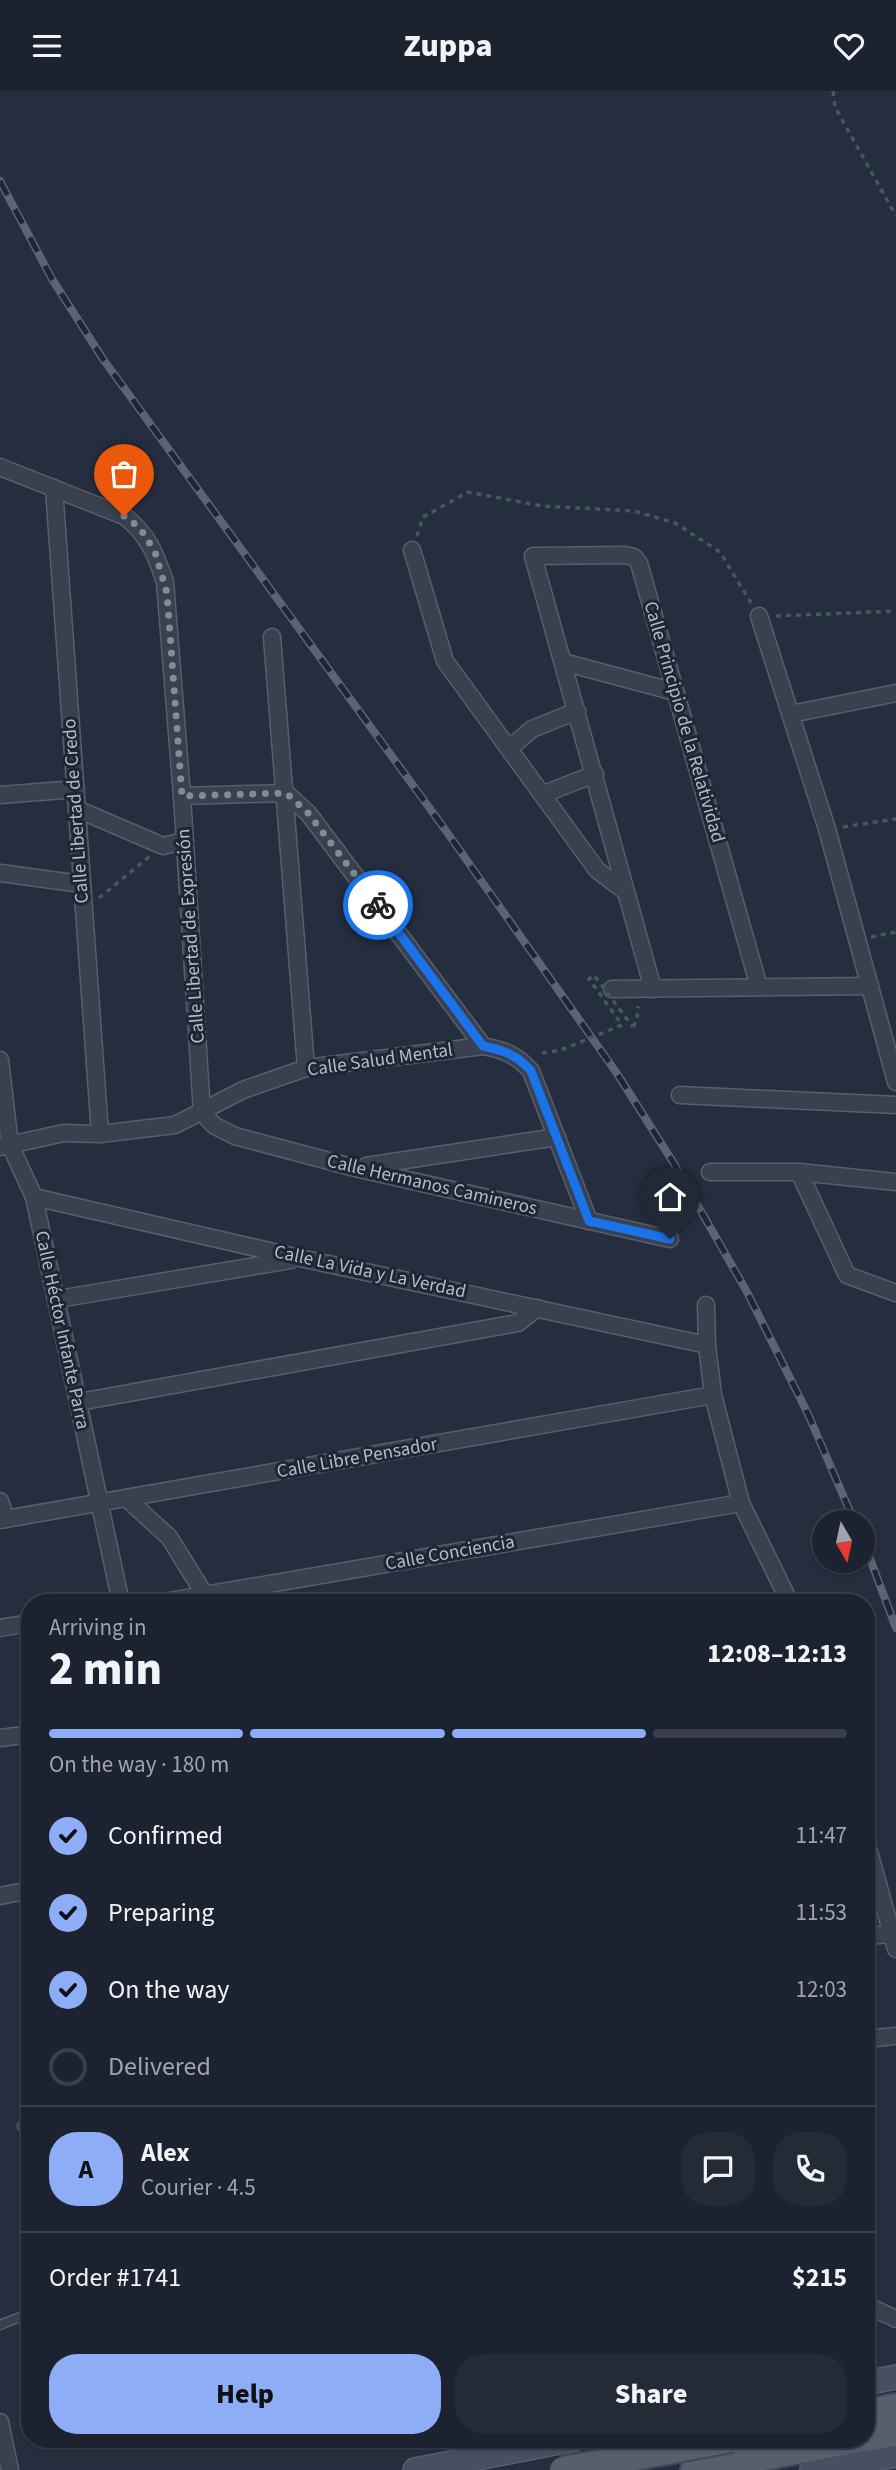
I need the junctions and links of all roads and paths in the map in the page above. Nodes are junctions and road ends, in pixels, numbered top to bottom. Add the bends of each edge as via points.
1 (833, 91) edge
2 (896, 216) edge
3 (0, 467) edge
4 (54, 488) junction
5 (412, 550) dead end
6 (759, 616) dead end
7 (272, 637) dead end
8 (563, 662) junction
9 (675, 692) junction
10 (896, 693) edge
11 (577, 711) junction
12 (791, 714) junction
13 (510, 748) junction
14 (595, 774) junction
15 (76, 789) junction
16 (286, 793) junction
17 (544, 794) junction
18 (0, 795) edge
19 (182, 796) junction
20 (77, 809) junction
21 (896, 819) edge
22 (827, 829) junction
23 (184, 841) junction
24 (163, 846) junction
25 (0, 873) edge
26 (81, 884) junction
27 (626, 892) junction
28 (83, 911) junction
29 (896, 932) edge
30 (857, 940) junction
31 (870, 986) junction
32 (758, 987) junction
33 (612, 989) dead end
34 (646, 989) junction
35 (483, 1046) junction
36 (542, 1053) dead end
37 (0, 1060) edge
38 (306, 1068) junction
39 (896, 1081) edge
40 (680, 1095) dead end
41 (896, 1105) edge
42 (202, 1113) junction
43 (100, 1134) junction
44 (557, 1137) junction
45 (5, 1146) edge
46 (355, 1168) junction
47 (710, 1172) dead end
48 (799, 1172) junction
49 (896, 1182) edge
50 (34, 1197) junction
51 (589, 1221) junction
52 (670, 1239) dead end
53 (300, 1258) junction
54 (896, 1293) edge
55 (58, 1299) junction
56 (706, 1305) dead end
57 (537, 1308) junction
58 (707, 1345) junction
59 (713, 1395) junction
60 (79, 1402) junction
61 (126, 1498) junction
62 (0, 1501) edge
63 (98, 1503) junction
64 (741, 1503) junction
65 (3, 1519) edge
66 (119, 1594) edge
67 (204, 1594) edge
68 (211, 1594) edge
69 (786, 1594) edge
70 (21, 1624) edge
71 (0, 1628) edge
72 (21, 1735) edge
73 (0, 1738) edge
74 (875, 1873) edge
75 (21, 1892) edge
76 (0, 1896) edge
77 (875, 1938) edge
78 (894, 1941) edge
79 (896, 2036) edge
80 (875, 2038) edge
81 (875, 2309) edge
82 (21, 2317) edge
83 (896, 2319) edge
84 (0, 2325) edge
85 (896, 2377) edge
86 (875, 2381) edge
87 (896, 2407) edge
88 (875, 2411) edge
89 (0, 2422) edge
90 (896, 2432) edge
91 (875, 2436) edge
92 (529, 2448) edge
93 (567, 2448) edge
94 (601, 2448) edge
95 (683, 2448) edge
96 (810, 2448) edge
97 (896, 2455) edge
98 (6, 2466) edge
99 (415, 2470) edge
100 (563, 2470) edge
101 (575, 2470) edge
102 (605, 2470) edge
103 (694, 2470) edge
104 (812, 2470) edge

1 - 2 path via 835,107
3 - 4 street, Calle Libertad de Expresión
4 - 15 street, Calle Libertad de Credo
4 - 19 street, Calle Libertad de Expresión via 124,516 140,528 155,552 167,593
5 - 13 street via 445,661
6 - 12 street
7 - 16 street
8 - 9 street
8 - 9 street, Calle Principio de la Relatividad via 533,555 634,557
8 - 11 street
9 - 32 street, Calle Principio de la Relatividad
10 - 12 street
11 - 13 street via 532,729
11 - 14 street
12 - 22 street
13 - 17 street
14 - 17 street
14 - 27 street
15 - 18 street
15 - 20 street, Calle Libertad de Credo
16 - 19 street
16 - 35 street via 308,813
16 - 38 street
17 - 27 street via 597,870
19 - 23 street, Calle Libertad de Expresión
20 - 24 street
20 - 26 street, Calle Libertad de Credo
21 - 22 path
22 - 30 street
23 - 24 street
23 - 42 street, Calle Libertad de Expresión
24 - 28 path
25 - 26 street
26 - 28 street, Calle Libertad de Credo
27 - 34 street
28 - 43 street, Calle Libertad de Credo
29 - 30 path
30 - 31 street
31 - 32 street
31 - 39 street
32 - 34 street
33 - 34 street
34 - 36 path, bridge via 633,1027 594,975 589,979 622,1025
35 - 38 street, Calle Salud Mental
35 - 44 street, Calle Salud Mental via 520,1058 531,1071
37 - 45 street, Calle Héctor Infante Parra
38 - 42 street, Calle Salud Mental via 243,1090
40 - 41 street
42 - 43 street, Calle Salud Mental via 175,1125
42 - 46 street, Calle Hermanos Camineros via 235,1136
43 - 45 street, Calle Salud Mental via 64,1133
44 - 46 street
44 - 51 street
45 - 50 street, Calle Héctor Infante Parra
46 - 51 street, Calle Hermanos Camineros
47 - 48 street
48 - 49 street
48 - 54 street via 847,1275
50 - 53 street, Calle La Vida y La Verdad
50 - 55 street, Calle Héctor Infante Parra
51 - 52 street, Calle Hermanos Camineros
53 - 55 street
53 - 57 street, Calle La Vida y La Verdad
55 - 60 street, Calle Héctor Infante Parra
56 - 58 street
57 - 58 street, Calle La Vida y La Verdad
57 - 60 street via 518,1323
58 - 59 street
59 - 61 street, Calle Libre Pensador
59 - 64 street
60 - 63 street, Calle Héctor Infante Parra
61 - 63 street, Calle Libre Pensador
61 - 67 street via 169,1537
62 - 65 street
63 - 65 street, Calle Libre Pensador
63 - 66 street, Calle Héctor Infante Parra
64 - 68 street, Calle Conciencia
64 - 69 street
70 - 71 street
72 - 73 street
74 - 78 street
75 - 76 street
77 - 78 street
79 - 80 street
81 - 83 street
82 - 84 lane
85 - 86 street
87 - 88 main road
89 - 98 street
90 - 91 main road
92 - 99 street
93 - 101 street
94 - 102 street
95 - 100 main road, bridge
96 - 103 main road
97 - 104 street

